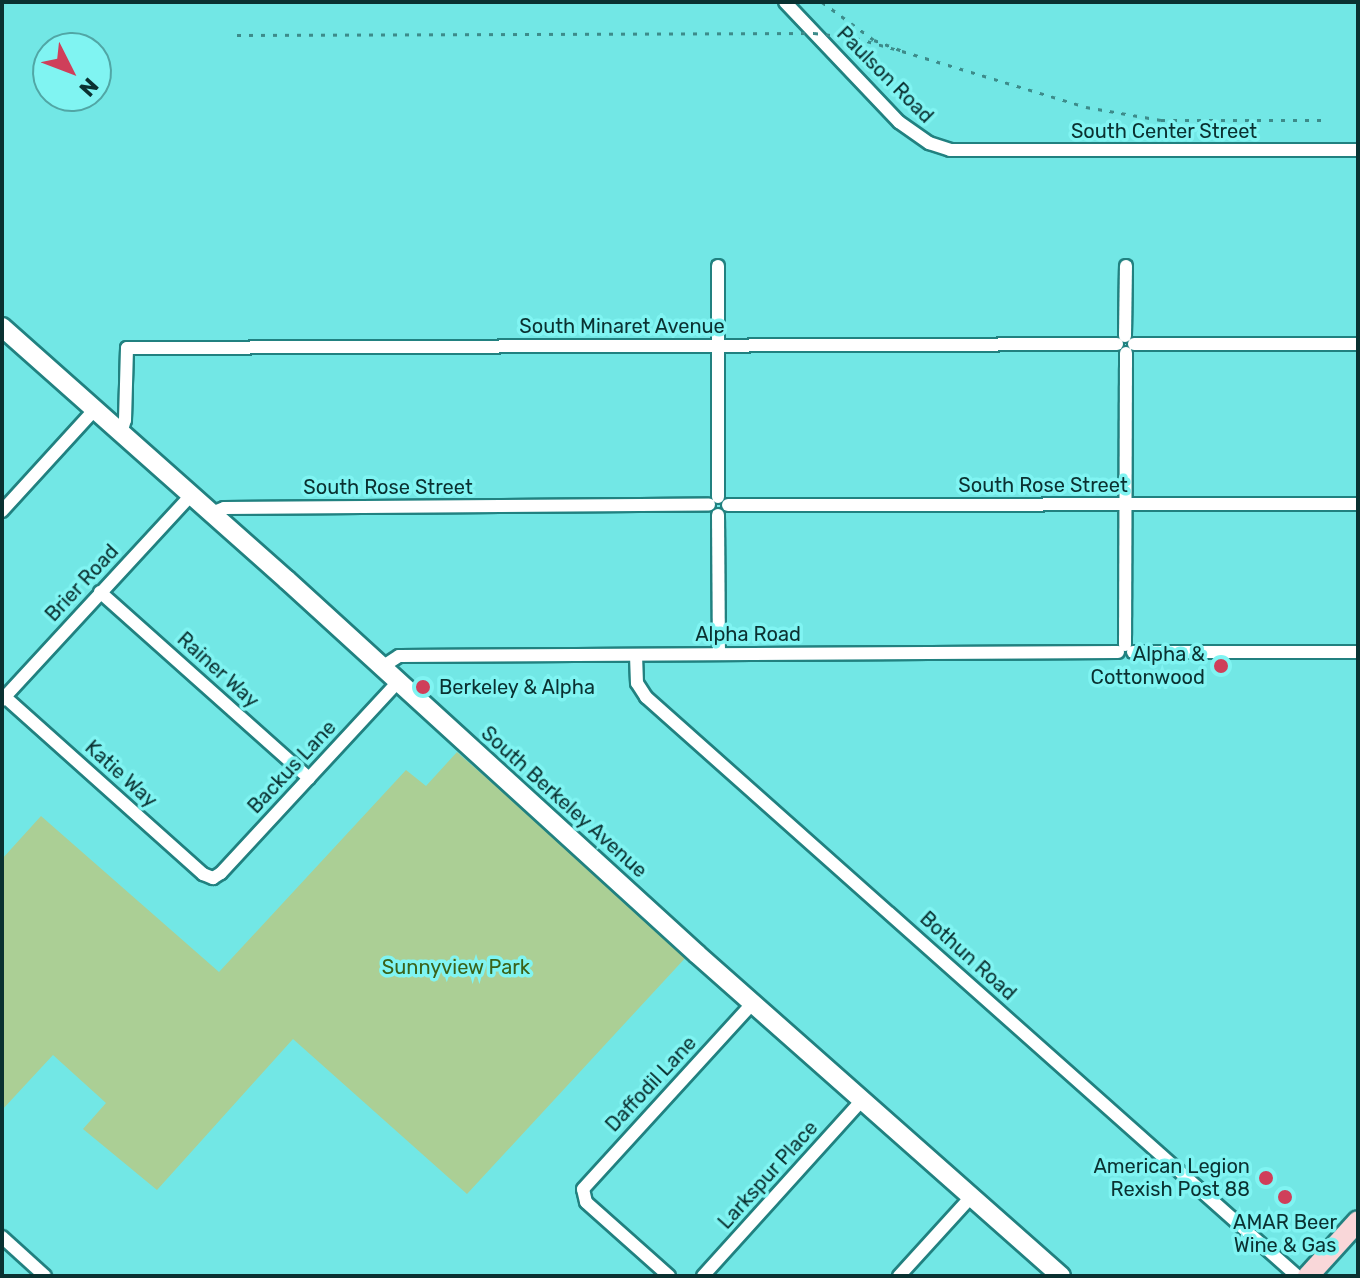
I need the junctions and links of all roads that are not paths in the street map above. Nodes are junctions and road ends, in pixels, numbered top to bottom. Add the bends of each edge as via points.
1 (785, 2) edge
2 (1358, 150) edge
3 (971, 152) joint
4 (718, 266) dead end
5 (1126, 266) dead end
6 (2, 327) edge
7 (1126, 344) junction
8 (1358, 344) edge
9 (718, 346) junction
10 (95, 409) junction
11 (121, 433) junction
12 (191, 495) junction
13 (1358, 504) edge
14 (1125, 505) junction
15 (718, 506) junction
16 (3, 507) edge
17 (211, 513) junction
18 (100, 592) junction
19 (1125, 650) junction
20 (1358, 652) edge
21 (719, 654) junction
22 (636, 655) junction
23 (382, 667) junction
24 (399, 681) junction
25 (3, 698) edge
26 (309, 778) junction
27 (213, 878) joint
28 (753, 1003) junction
29 (862, 1100) junction
30 (971, 1197) junction
31 (1358, 1221) edge
32 (2, 1237) edge
33 (45, 1276) edge
34 (669, 1276) edge
35 (703, 1276) edge
36 (899, 1276) edge
37 (1061, 1276) edge
38 (1297, 1276) edge
39 (1308, 1276) edge

1 - 3 street, Paulson Road via 908,130 939,148
2 - 3 street, South Center Street
4 - 9 street
5 - 7 street
6 - 10 street, South Berkeley Avenue
7 - 8 street, South Minaret Avenue
7 - 9 street, South Minaret Avenue
7 - 14 street
9 - 11 street, South Minaret Avenue via 127,348
9 - 15 street
10 - 11 street, South Berkeley Avenue
10 - 16 street
11 - 12 street, South Berkeley Avenue
12 - 17 street, South Berkeley Avenue
12 - 18 street, Brier Road
13 - 14 street, South Rose Street
14 - 15 street, South Rose Street
14 - 19 street
15 - 17 street, South Rose Street via 224,508
15 - 21 street
17 - 23 street, South Berkeley Avenue
18 - 25 street, Brier Road
18 - 26 street, Rainer Way
19 - 20 street, Alpha Road
19 - 21 street, Alpha Road
21 - 22 street, Alpha Road
22 - 23 street, Alpha Road via 399,656
22 - 38 street, Bothun Road via 637,683 646,697
23 - 24 street, South Berkeley Avenue
24 - 26 street, Backus Lane
24 - 28 street, South Berkeley Avenue
25 - 27 street, Katie Way
26 - 27 street, Backus Lane
28 - 29 street, South Berkeley Avenue
28 - 34 street, Daffodil Lane via 582,1194
29 - 30 street, South Berkeley Avenue
29 - 35 street, Larkspur Place
30 - 36 street
30 - 37 street, South Berkeley Avenue
31 - 39 main road
32 - 33 street

